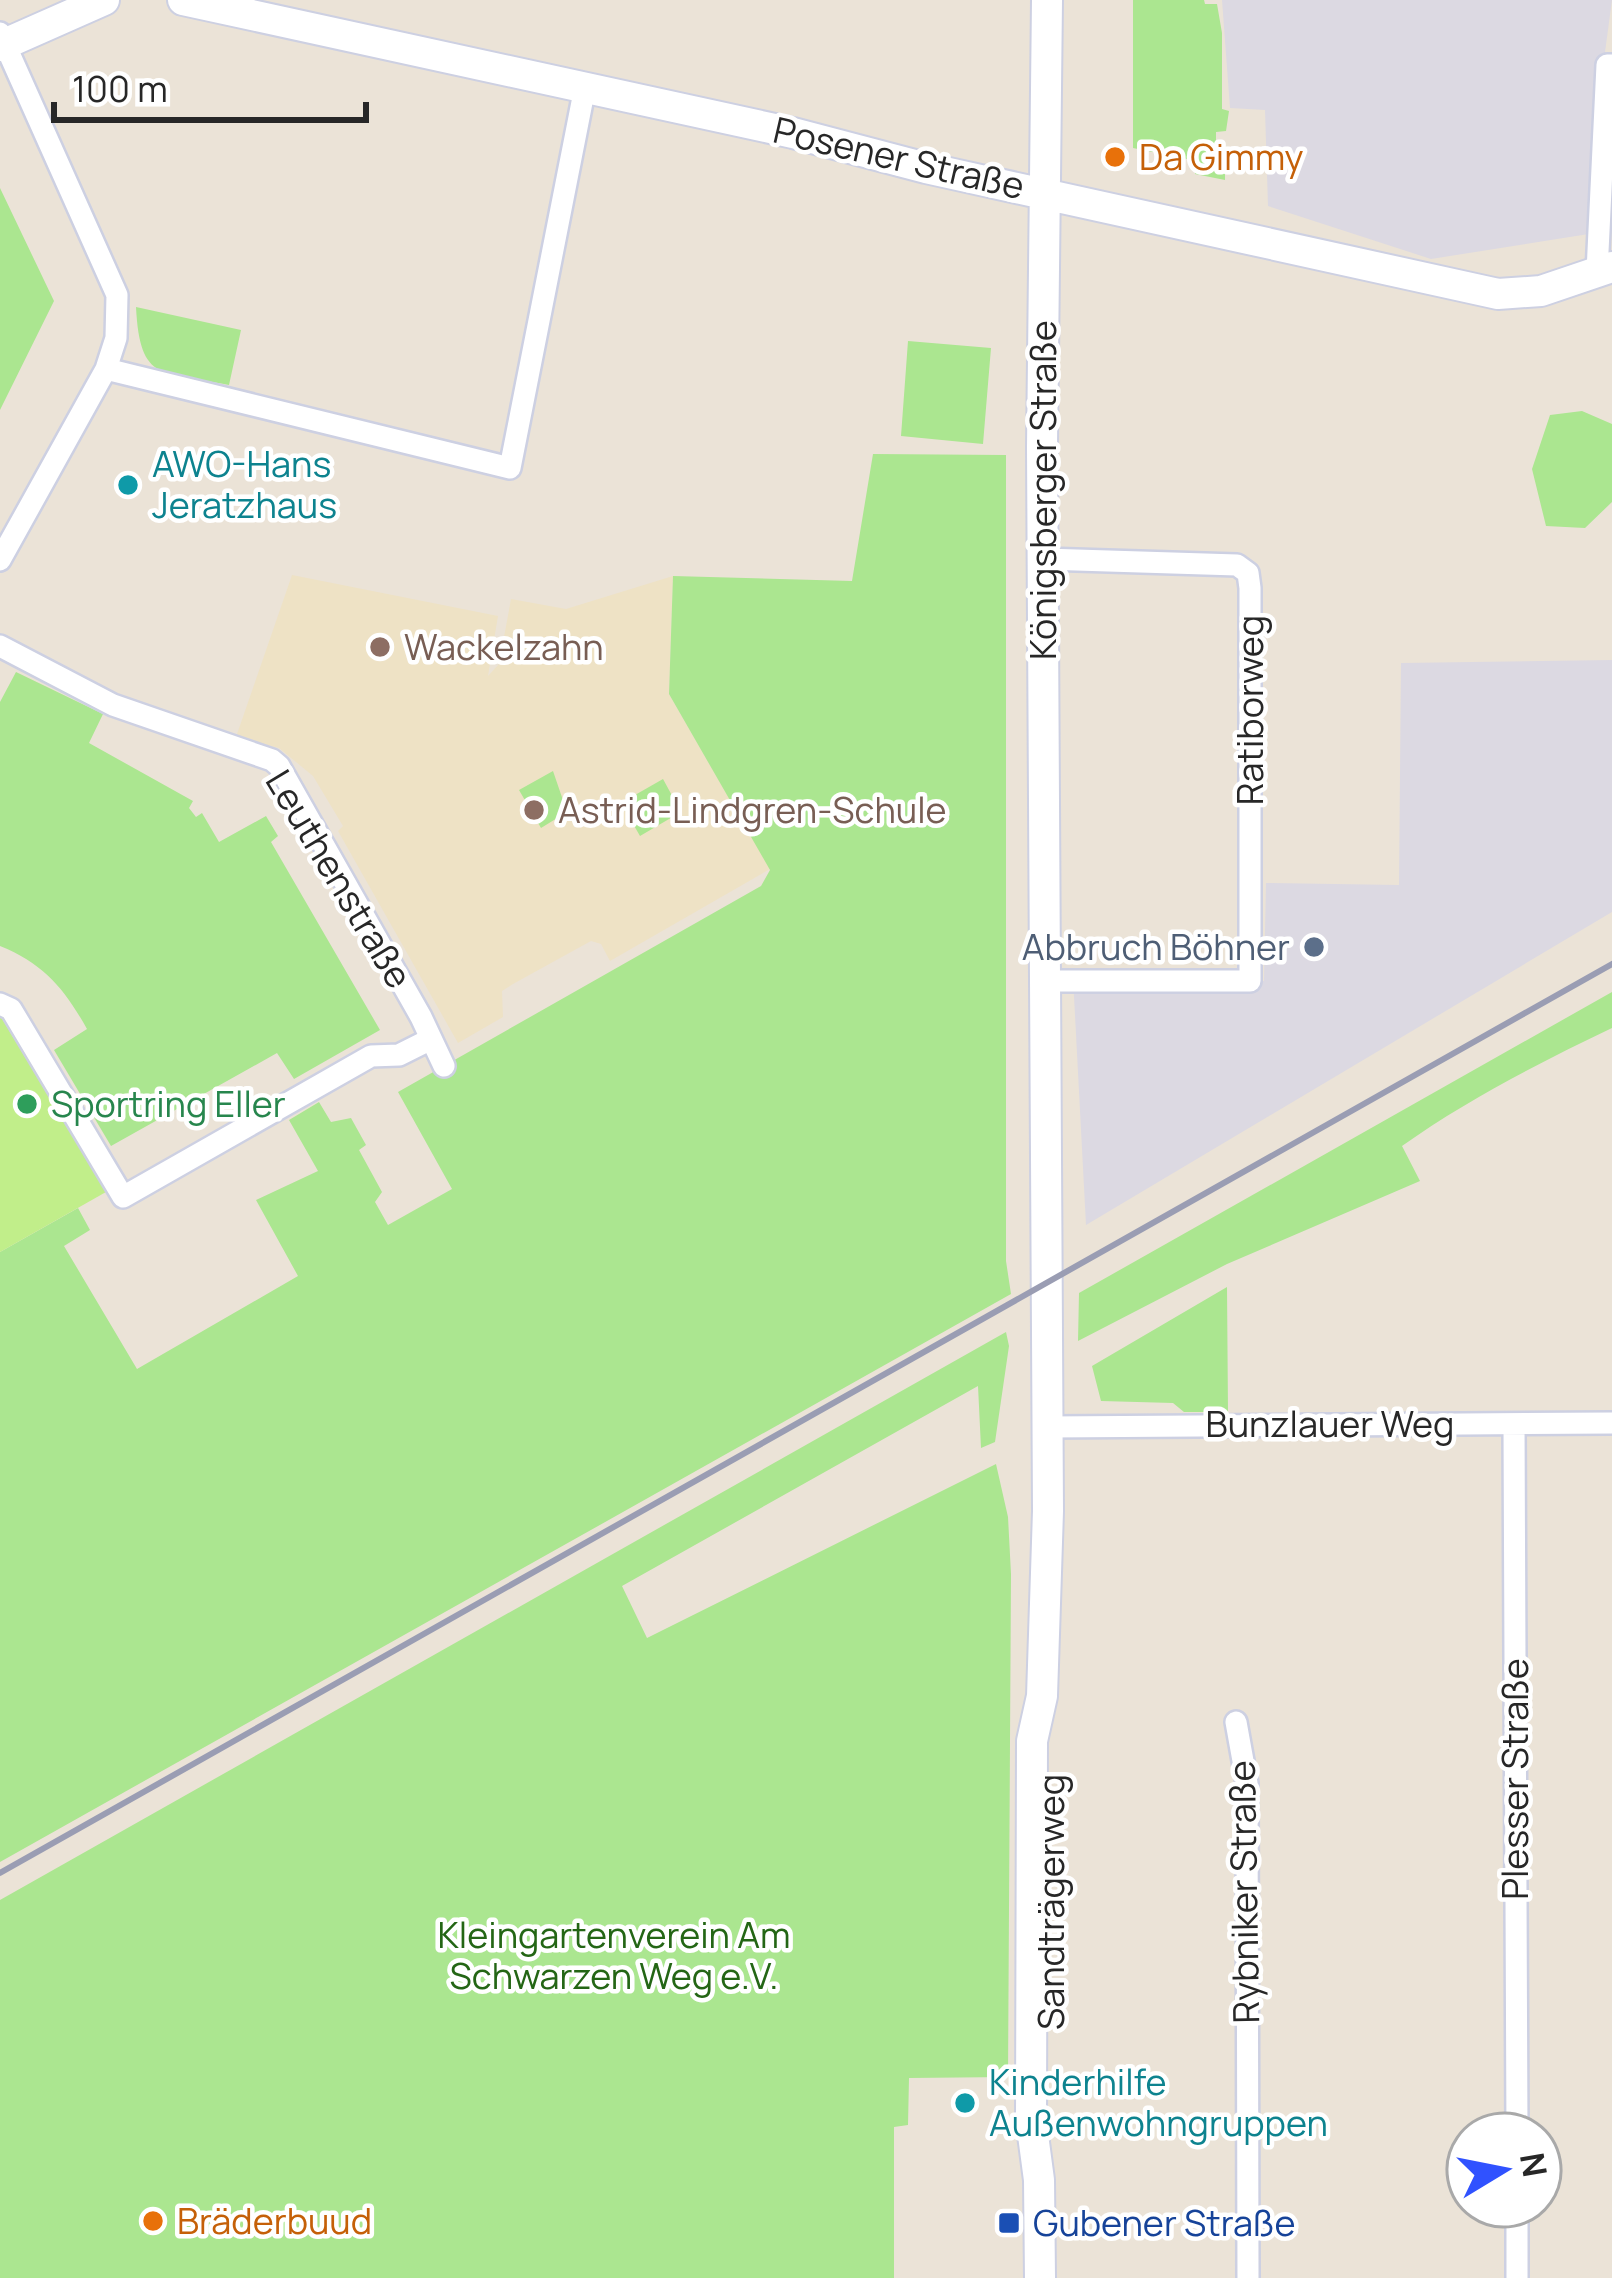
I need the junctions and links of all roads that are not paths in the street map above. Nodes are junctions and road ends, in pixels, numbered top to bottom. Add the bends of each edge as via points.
1 (104, 0) edge
2 (183, 0) edge
3 (1047, 0) edge
4 (2, 41) edge
5 (1612, 65) edge
6 (585, 87) junction
7 (1046, 193) junction
8 (1604, 269) edge
9 (106, 369) junction
10 (1044, 559) junction
11 (0, 560) edge
12 (0, 646) edge
13 (1045, 981) junction
14 (0, 1004) edge
15 (431, 1039) junction
16 (443, 1066) dead end
17 (1049, 1337) joint
18 (1514, 1424) junction
19 (1612, 1424) edge
20 (1048, 1426) junction
21 (1236, 1722) dead end
22 (1517, 2110) edge
23 (1517, 2230) edge
24 (1040, 2278) edge
25 (1247, 2278) edge
26 (1517, 2278) edge

1 - 4 main road
2 - 6 main road, Posener Straße
3 - 7 main road, Königsberger Straße
4 - 9 street via 117,295
5 - 8 street
6 - 7 main road, Posener Straße
6 - 9 street via 511,468
7 - 8 main road, Posener Straße via 1498,294 1541,291
7 - 10 main road, Königsberger Straße
9 - 11 street
10 - 13 main road, Königsberger Straße
10 - 13 street, Ratiborweg via 1237,566 1248,573 1250,981
12 - 15 street, Leuthenstraße via 108,703 272,760
13 - 17 main road, Königsberger Straße
14 - 15 street via 11,1009 123,1197 371,1056 400,1055
15 - 16 street, Leuthenstraße
17 - 20 main road, Sandträgerweg
18 - 19 street, Bunzlauer Weg
18 - 20 street, Bunzlauer Weg
18 - 22 street, Plesser Straße
20 - 24 main road, Sandträgerweg via 1042,1696 1052,1737 1050,2121 1039,2180
21 - 25 street, Rybniker Straße via 1247,1783
23 - 26 street

